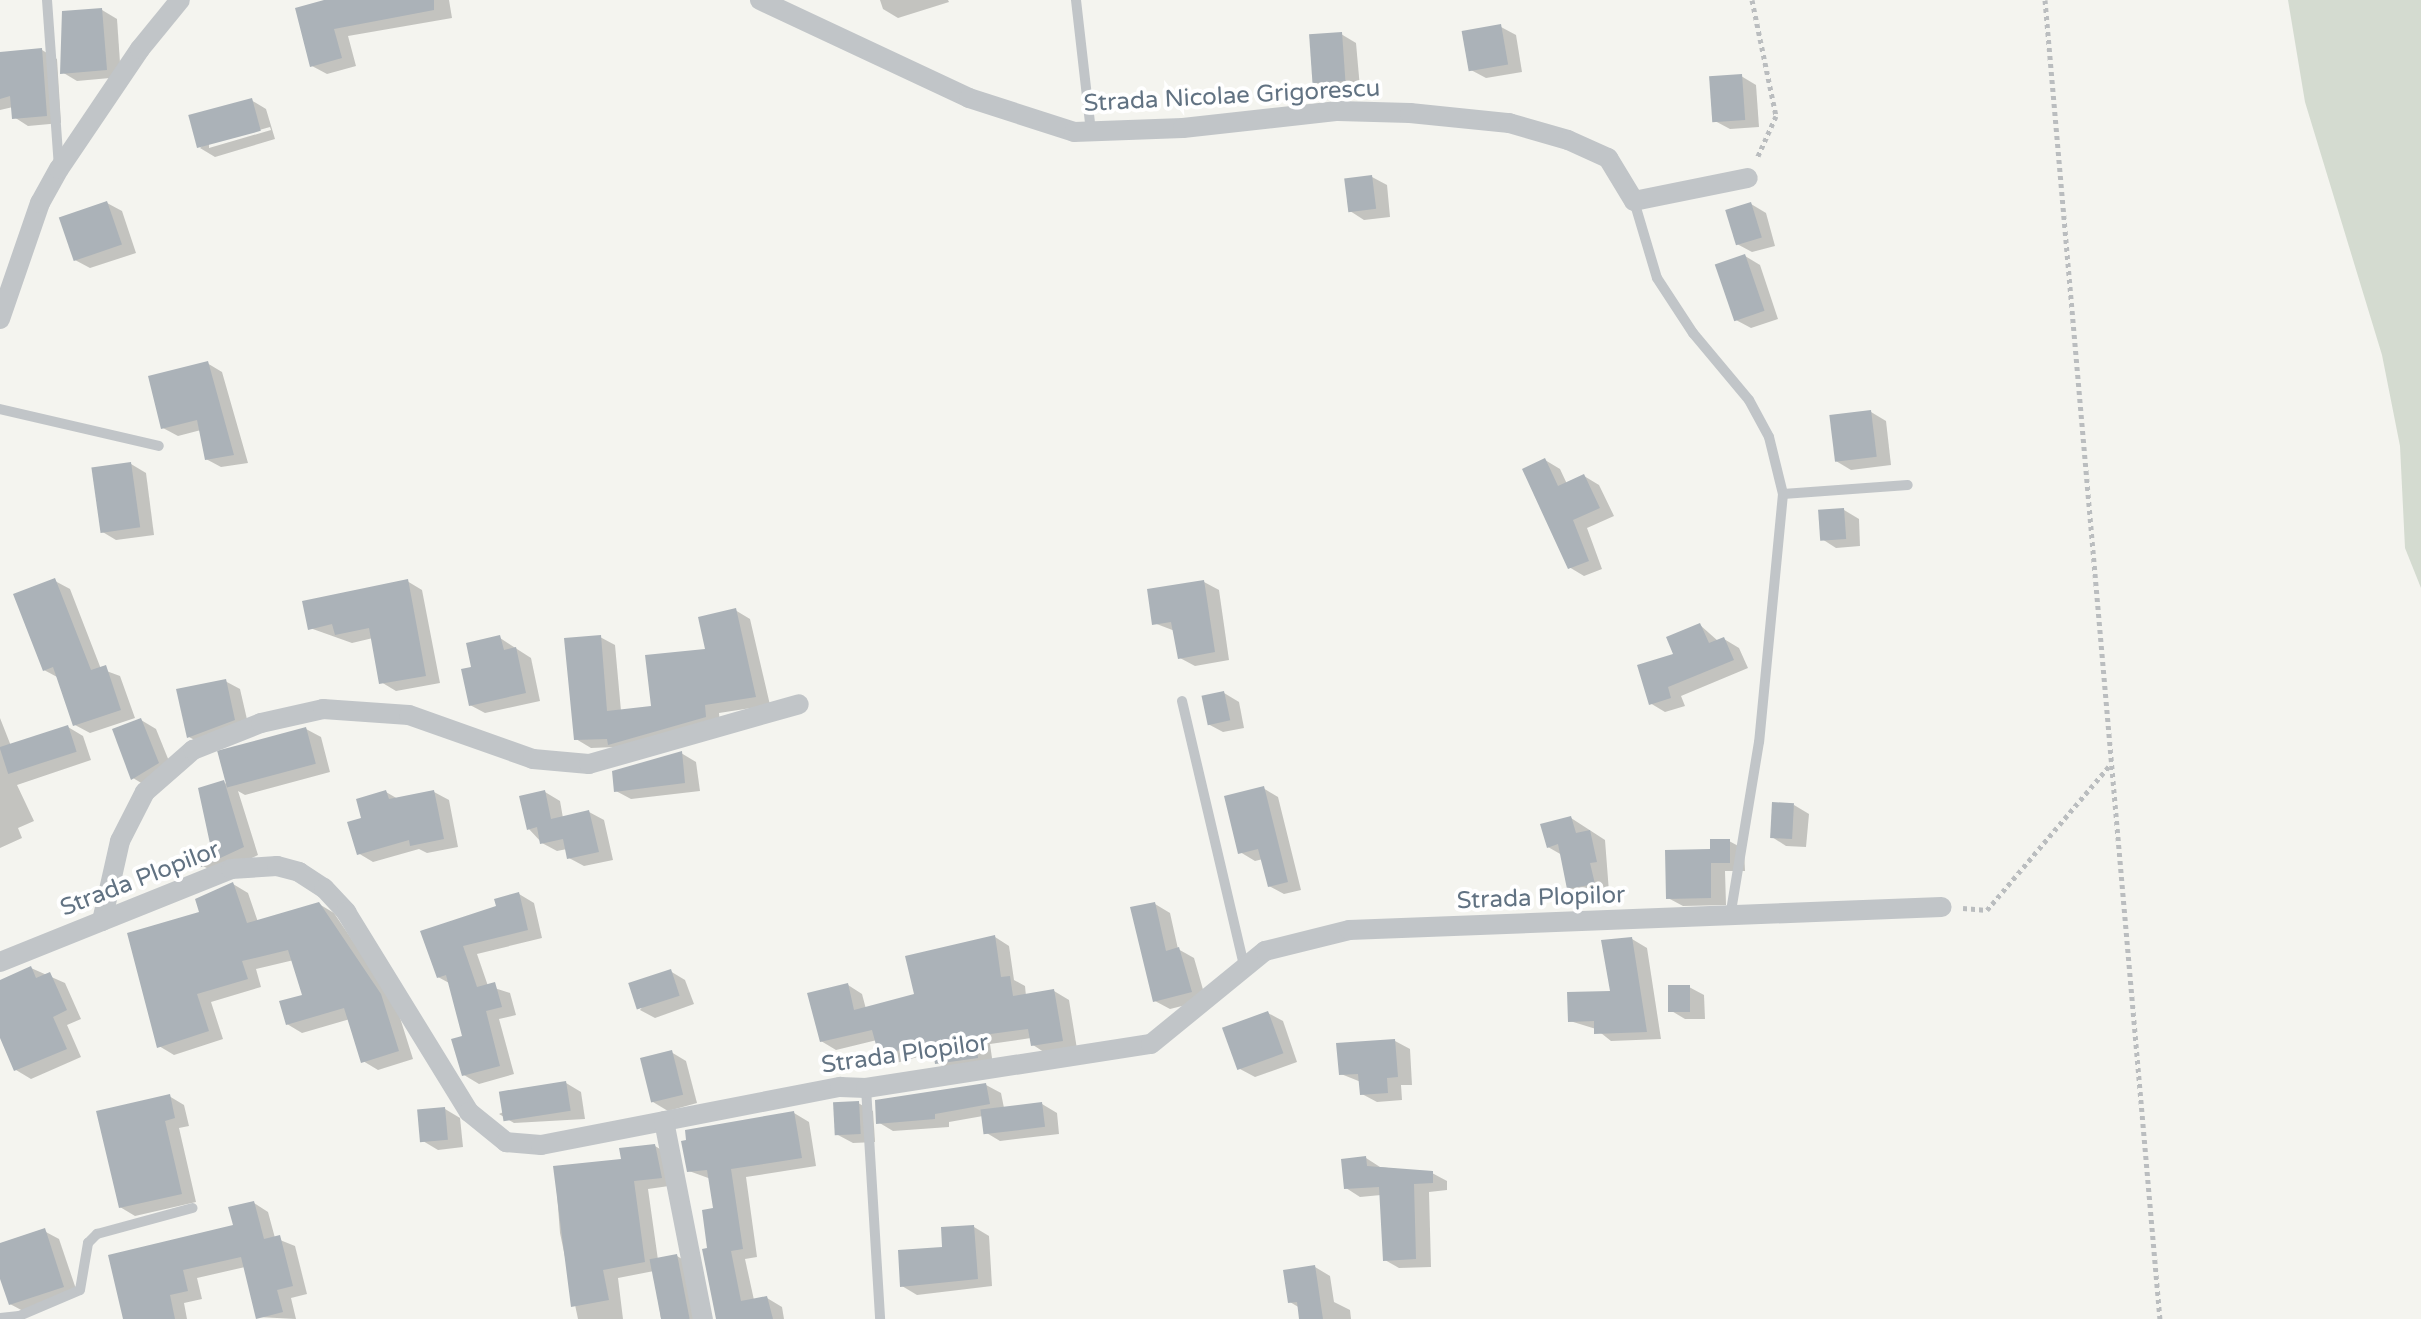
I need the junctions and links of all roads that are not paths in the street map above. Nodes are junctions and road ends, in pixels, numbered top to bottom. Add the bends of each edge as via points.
1 (47, 0) edge
2 (180, 0) edge
3 (760, 0) edge
4 (1076, 0) edge
5 (1091, 132) junction
6 (59, 169) junction
7 (1748, 178) road end
8 (1634, 201) junction
9 (0, 319) edge
10 (0, 409) edge
11 (159, 446) dead end
12 (1908, 485) dead end
13 (1783, 494) junction
14 (1182, 701) dead end
15 (799, 704) dead end
16 (1942, 907) road end
17 (1730, 917) junction
18 (102, 921) junction
19 (0, 962) edge
20 (1244, 965) junction
21 (866, 1088) junction
22 (664, 1121) junction
23 (193, 1208) dead end
24 (0, 1318) edge
25 (703, 1319) edge
26 (880, 1319) edge

1 - 6 lane
2 - 6 street
3 - 5 street, Strada Nicolae Grigorescu via 969,98 1060,128
4 - 5 lane
5 - 8 street, Strada Nicolae Grigorescu via 1338,111 1468,117 1568,140 1608,158
6 - 9 street via 40,203
7 - 8 street
8 - 13 lane via 1657,278 1693,333 1749,400 1769,437
10 - 11 lane
12 - 13 lane
13 - 17 lane via 1759,742
14 - 20 lane
15 - 18 street via 589,764 533,759 409,715 323,709 261,723 193,750 145,792 120,841
16 - 17 street, Strada Plopilor
17 - 20 street, Strada Plopilor via 1349,930 1265,951
18 - 19 street, Strada Plopilor
18 - 22 street, Strada Plopilor via 231,869 277,866 299,872 324,888 346,912 450,1085 488,1131 506,1142 541,1145
20 - 21 street, Strada Plopilor via 1151,1044
21 - 22 street, Strada Plopilor via 840,1087
21 - 26 lane
22 - 25 street
23 - 24 lane via 97,1234 88,1243 80,1290 19,1316

